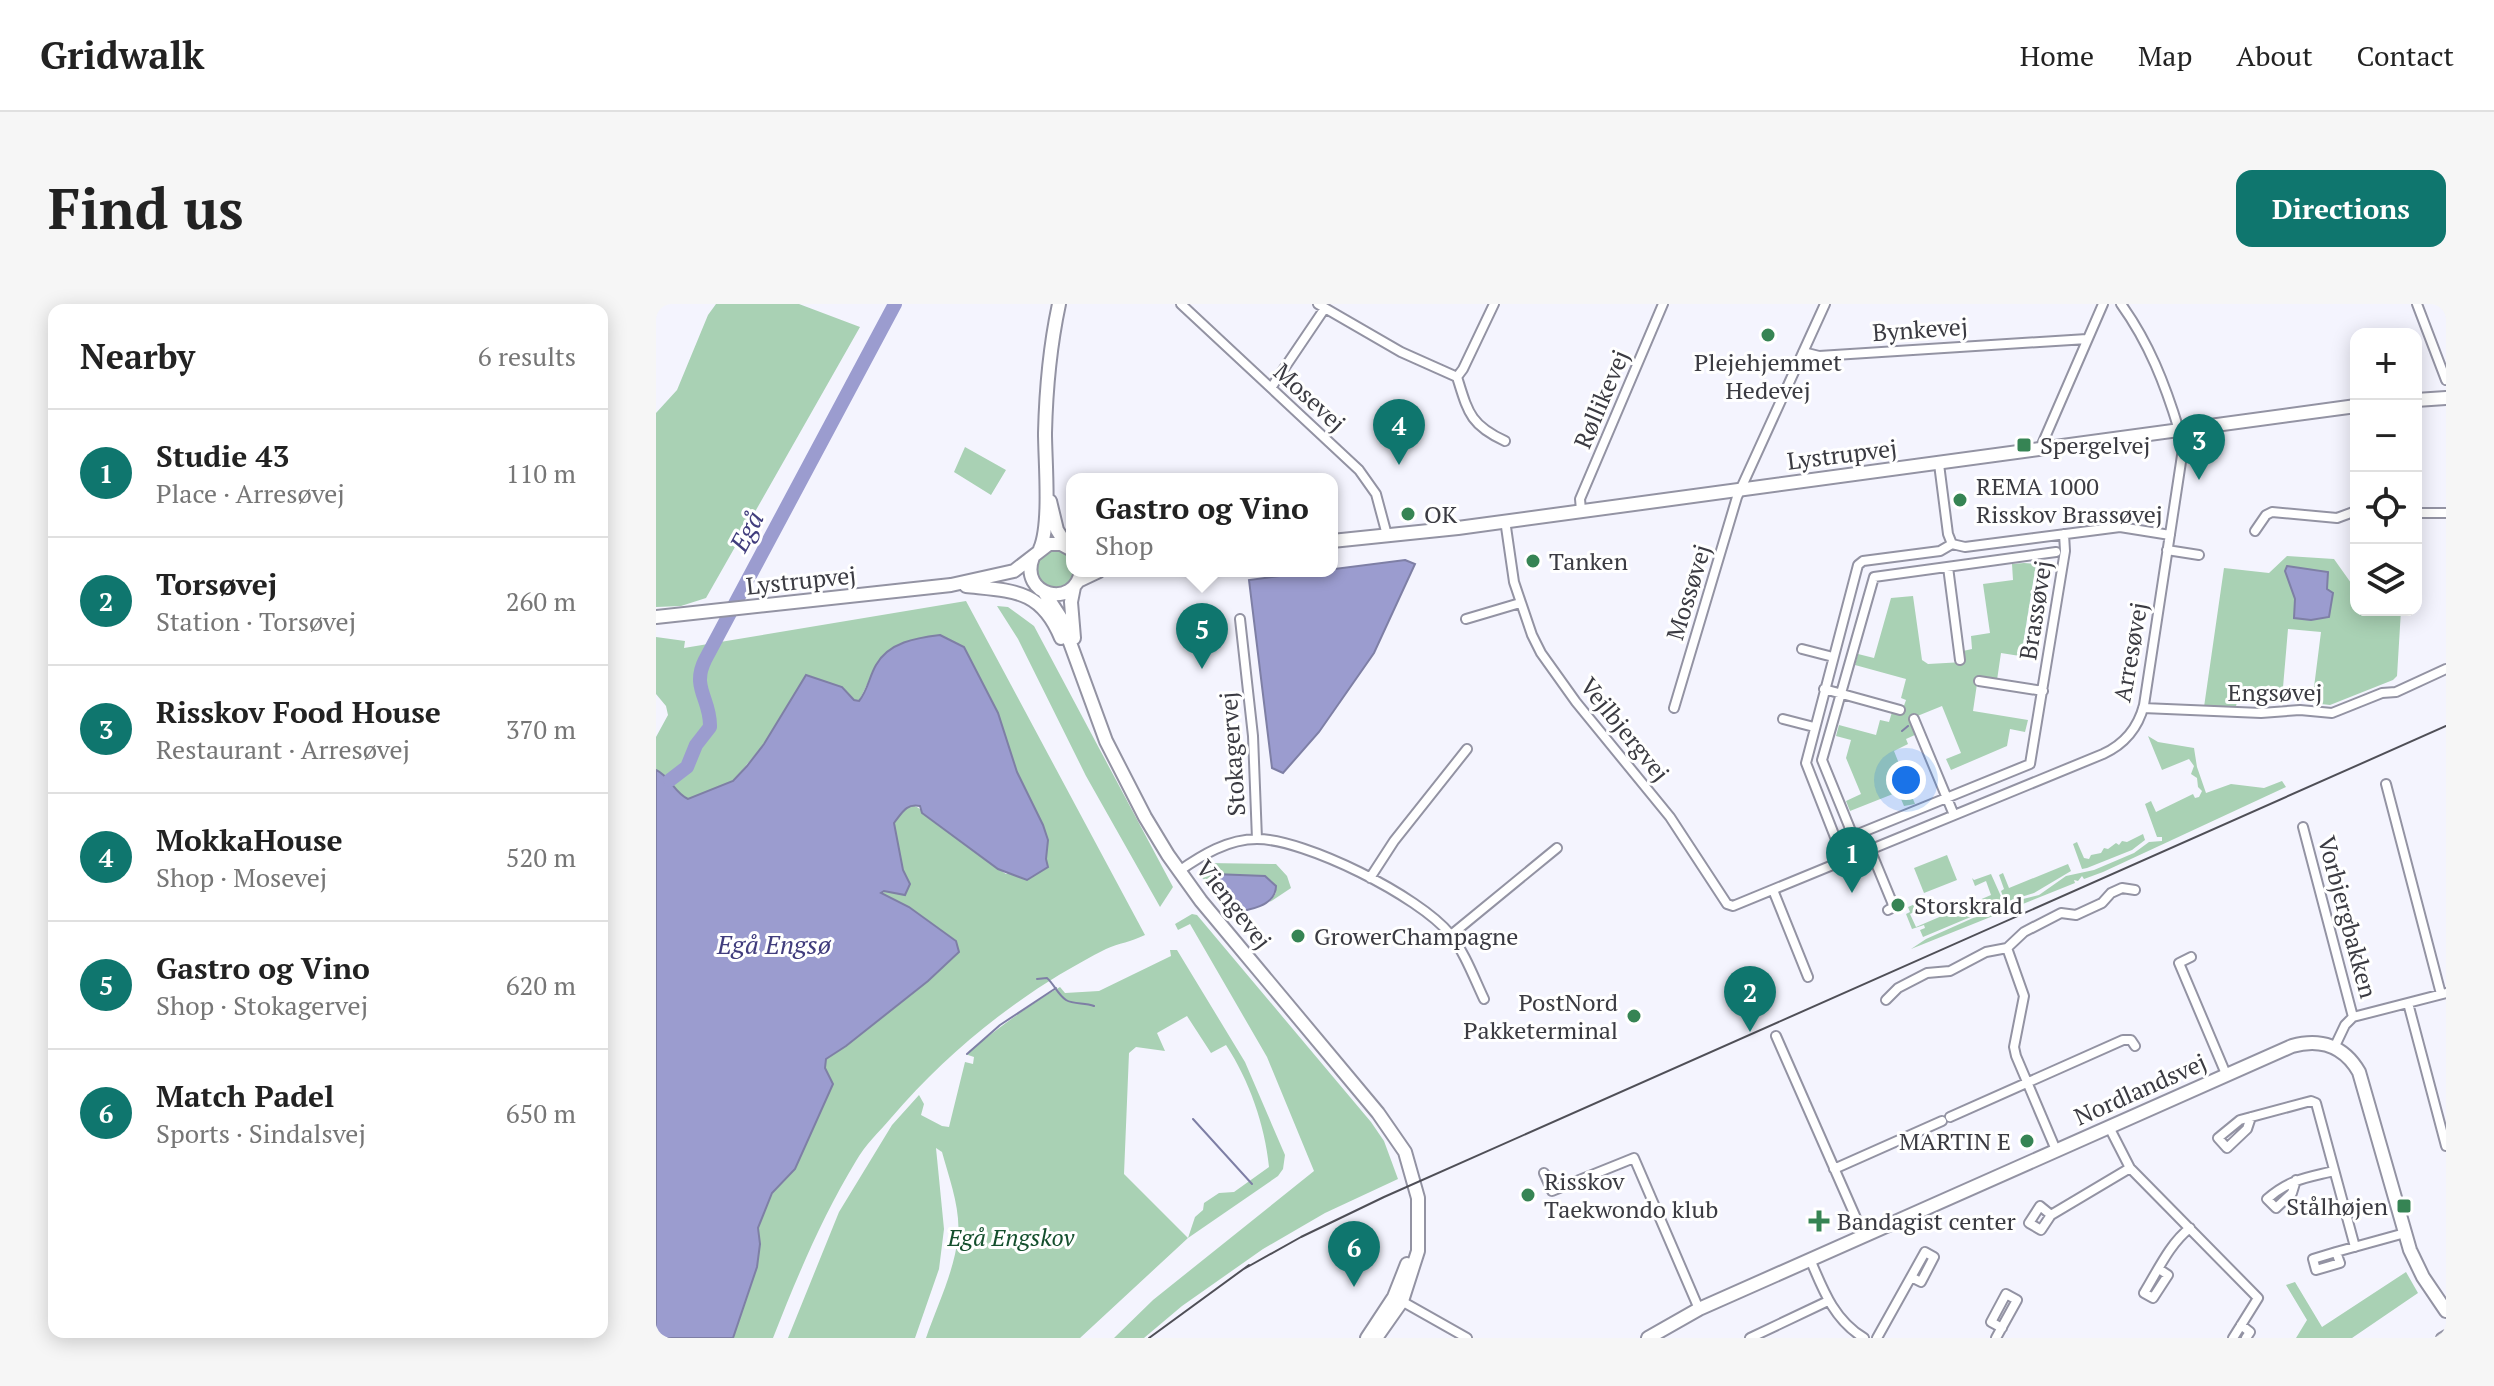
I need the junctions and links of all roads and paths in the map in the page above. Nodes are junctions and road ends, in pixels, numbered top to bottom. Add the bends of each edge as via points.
1 (1059, 304) edge
2 (1181, 304) edge
3 (1494, 304) edge
4 (1663, 304) edge
5 (1825, 304) edge
6 (2103, 304) edge
7 (2121, 304) edge
8 (2417, 304) edge
9 (1321, 306) edge
10 (2087, 339) junction
11 (1803, 352) junction
12 (1457, 377) junction
13 (2446, 380) edge
14 (1271, 388) junction
15 (2446, 398) edge
16 (2422, 400) edge
17 (2350, 407) edge
18 (2183, 430) junction
19 (1505, 441) dead end
20 (2039, 450) junction
21 (1939, 464) junction
22 (1046, 478) junction
23 (1741, 489) junction
24 (1581, 510) junction
25 (2350, 513) edge
26 (2422, 513) edge
27 (2446, 513) edge
28 (1505, 520) junction
29 (2255, 531) dead end
30 (2064, 534) junction
31 (1387, 535) junction
32 (2170, 535) junction
33 (1338, 540) edge
34 (2004, 542) junction
35 (1066, 544) edge
36 (1952, 544) junction
37 (1066, 547) edge
38 (2167, 550) junction
39 (2056, 552) dead end
40 (1036, 553) junction
41 (1904, 555) junction
42 (2199, 555) dead end
43 (2006, 559) junction
44 (1948, 567) junction
45 (1906, 573) junction
46 (1078, 580) edge
47 (957, 586) junction
48 (1041, 590) junction
49 (1520, 603) junction
50 (656, 617) edge
51 (1240, 619) dead end
52 (1466, 619) dead end
53 (1802, 649) dead end
54 (1833, 657) junction
55 (1960, 660) dead end
56 (2446, 669) edge
57 (1082, 677) junction
58 (1979, 681) dead end
59 (1824, 689) junction
60 (2043, 691) junction
61 (1841, 694) junction
62 (1674, 708) dead end
63 (2143, 708) junction
64 (1900, 710) dead end
65 (1783, 719) dead end
66 (1914, 719) dead end
67 (1099, 724) junction
68 (1814, 727) junction
69 (1467, 749) dead end
70 (2386, 784) dead end
71 (1838, 798) junction
72 (1947, 798) junction
73 (1821, 805) junction
74 (1954, 815) junction
75 (2303, 827) dead end
76 (1257, 839) junction
77 (1557, 848) dead end
78 (1870, 849) junction
79 (1844, 860) junction
80 (1179, 871) junction
81 (1370, 878) junction
82 (1773, 890) junction
83 (2135, 890) dead end
84 (1888, 910) dead end
85 (1451, 935) junction
86 (2007, 948) junction
87 (2191, 957) dead end
88 (1808, 977) dead end
89 (2444, 994) edge
90 (1484, 999) dead end
91 (1886, 1000) dead end
92 (2408, 1003) junction
93 (2353, 1017) junction
94 (1776, 1036) dead end
95 (2135, 1046) dead end
96 (2335, 1046) junction
97 (2226, 1074) junction
98 (2028, 1082) junction
99 (1959, 1100) dead end
100 (1964, 1111) junction
101 (2251, 1117) dead end
102 (2109, 1127) junction
103 (1925, 1128) junction
104 (1930, 1139) dead end
105 (2446, 1146) edge
106 (2056, 1150) junction
107 (2130, 1168) junction
108 (1834, 1169) junction
109 (2334, 1171) junction
110 (1544, 1173) dead end
111 (2296, 1180) dead end
112 (2051, 1215) dead end
113 (2190, 1228) junction
114 (2405, 1233) junction
115 (1864, 1236) junction
116 (2355, 1247) junction
117 (2336, 1252) dead end
118 (1810, 1259) junction
119 (2159, 1269) dead end
120 (1911, 1277) dead end
121 (1398, 1299) junction
122 (1828, 1301) junction
123 (1699, 1309) junction
124 (2446, 1311) edge
125 (2241, 1325) junction
126 (2002, 1328) dead end
127 (1764, 1335) edge
128 (1367, 1338) edge
129 (1376, 1338) edge
130 (1467, 1338) edge
131 (1648, 1338) edge
132 (1750, 1338) edge
133 (1864, 1338) edge
134 (1877, 1338) edge
135 (1996, 1338) edge
136 (2233, 1338) edge
137 (2246, 1338) edge

1 - 22 street via 1045,417
2 - 14 street, Mosevej
3 - 12 street
4 - 24 street, Røllikevej via 1580,499
5 - 11 street, Mossøvej
6 - 10 street
7 - 18 street via 2161,373
8 - 13 street
9 - 12 street
9 - 14 street
10 - 11 street, Bynkevej via 1819,356
10 - 20 street
11 - 23 street, Mossøvej
12 - 19 street via 1473,421
14 - 31 street, Mosevej via 1359,470 1381,508
15 - 16 street
17 - 18 street, Lystrupvej
18 - 20 street, Lystrupvej
18 - 32 street, Arresøvej
20 - 21 street, Lystrupvej
21 - 23 street, Lystrupvej
21 - 36 street
22 - 35 street via 1057,530
22 - 40 street via 1044,531
23 - 24 street, Lystrupvej
23 - 62 street, Mossøvej
24 - 28 street, Lystrupvej
25 - 29 street via 2337,518 2272,512
26 - 27 street
28 - 31 street, Lystrupvej
28 - 49 street, Vejlbjergvej
30 - 32 street, Brassøvej via 2122,527
30 - 34 street, Brassøvej
30 - 60 street, Brassøvej
31 - 33 street, Lystrupvej
32 - 38 street, Arresøvej
34 - 36 street, Brassøvej
34 - 43 street, Brassøvej
36 - 41 street, Brassøvej via 1940,551
37 - 40 street via 1052,544
38 - 42 street
38 - 63 street, Arresøvej
39 - 43 street, Brassøvej
40 - 47 street, Lystrupvej via 1011,572
40 - 48 street via 1030,574
41 - 45 street
41 - 54 street, Brassøvej via 1859,563
43 - 44 street, Brassøvej
44 - 45 street, Brassøvej
44 - 55 street
45 - 61 street, Brassøvej via 1874,577
46 - 48 street, Lystrupvej via 1059,594
46 - 57 street, Viengevej via 1071,598 1072,623
47 - 48 street, Lystrupvej via 1008,583
47 - 50 street, Lystrupvej
47 - 67 street via 1016,592 1046,610
48 - 57 street, Viengevej via 1060,613
49 - 52 street
49 - 82 street, Vejlbjergvej via 1555,675 1670,817 1727,904
51 - 76 street, Stokagervej
53 - 54 street
54 - 59 street
56 - 63 street, Engsøvej via 2332,713
57 - 67 street, Viengevej
58 - 60 street, Brassøvej
59 - 61 street
59 - 68 street
60 - 72 street, Brassøvej via 2030,764
61 - 64 street
61 - 71 street via 1822,760
63 - 74 street, Arresøvej via 2132,732 2113,749
65 - 68 street
66 - 72 street
67 - 80 street, Viengevej via 1145,817
68 - 73 street via 1806,765
69 - 81 street
70 - 89 street
71 - 72 street via 1853,836
71 - 73 street
72 - 74 street
73 - 79 street
74 - 78 street, Arresøvej
75 - 93 street, Vorbjergbakken
76 - 80 street, Stokagervej via 1217,848
76 - 81 street, Stokagervej via 1293,844
77 - 85 street
78 - 79 street, Arresøvej
78 - 84 street via 1894,907
79 - 82 street, Arresøvej
80 - 121 street, Viengevej via 1391,1133 1413,1214
81 - 85 street, Stokagervej via 1415,902
82 - 88 street
83 - 86 street via 2122,888 2076,915 2061,913 2024,932
85 - 90 street, Stokagervej
86 - 91 street via 1986,952 1950,971 1927,973
86 - 98 street via 2023,986 2014,1047
87 - 97 street via 2179,963
89 - 92 street
92 - 93 street
92 - 105 street
93 - 96 street
94 - 108 street
95 - 98 street via 2125,1039
96 - 97 street, Nordlandsvej via 2302,1043
96 - 114 street via 2353,1062 2364,1083
97 - 102 street, Nordlandsvej
98 - 100 street
98 - 106 street
99 - 100 street
100 - 103 street
101 - 109 street via 2316,1103
102 - 106 street, Nordlandsvej
102 - 107 street
103 - 104 street
103 - 108 street
106 - 115 street, Nordlandsvej
107 - 112 street
107 - 113 street
108 - 115 street
109 - 111 street
109 - 116 street
110 - 123 street via 1552,1191 1634,1158
113 - 119 street
113 - 125 street via 2258,1298
114 - 116 street
114 - 124 street via 2423,1277
115 - 118 street, Nordlandsvej
116 - 117 street
118 - 122 street
118 - 123 street, Nordlandsvej
120 - 134 street
121 - 128 street
121 - 129 street
121 - 130 street
122 - 127 street
122 - 133 street
123 - 131 street, Nordlandsvej
125 - 136 street
125 - 137 street via 2250,1332
126 - 135 street
127 - 132 street

